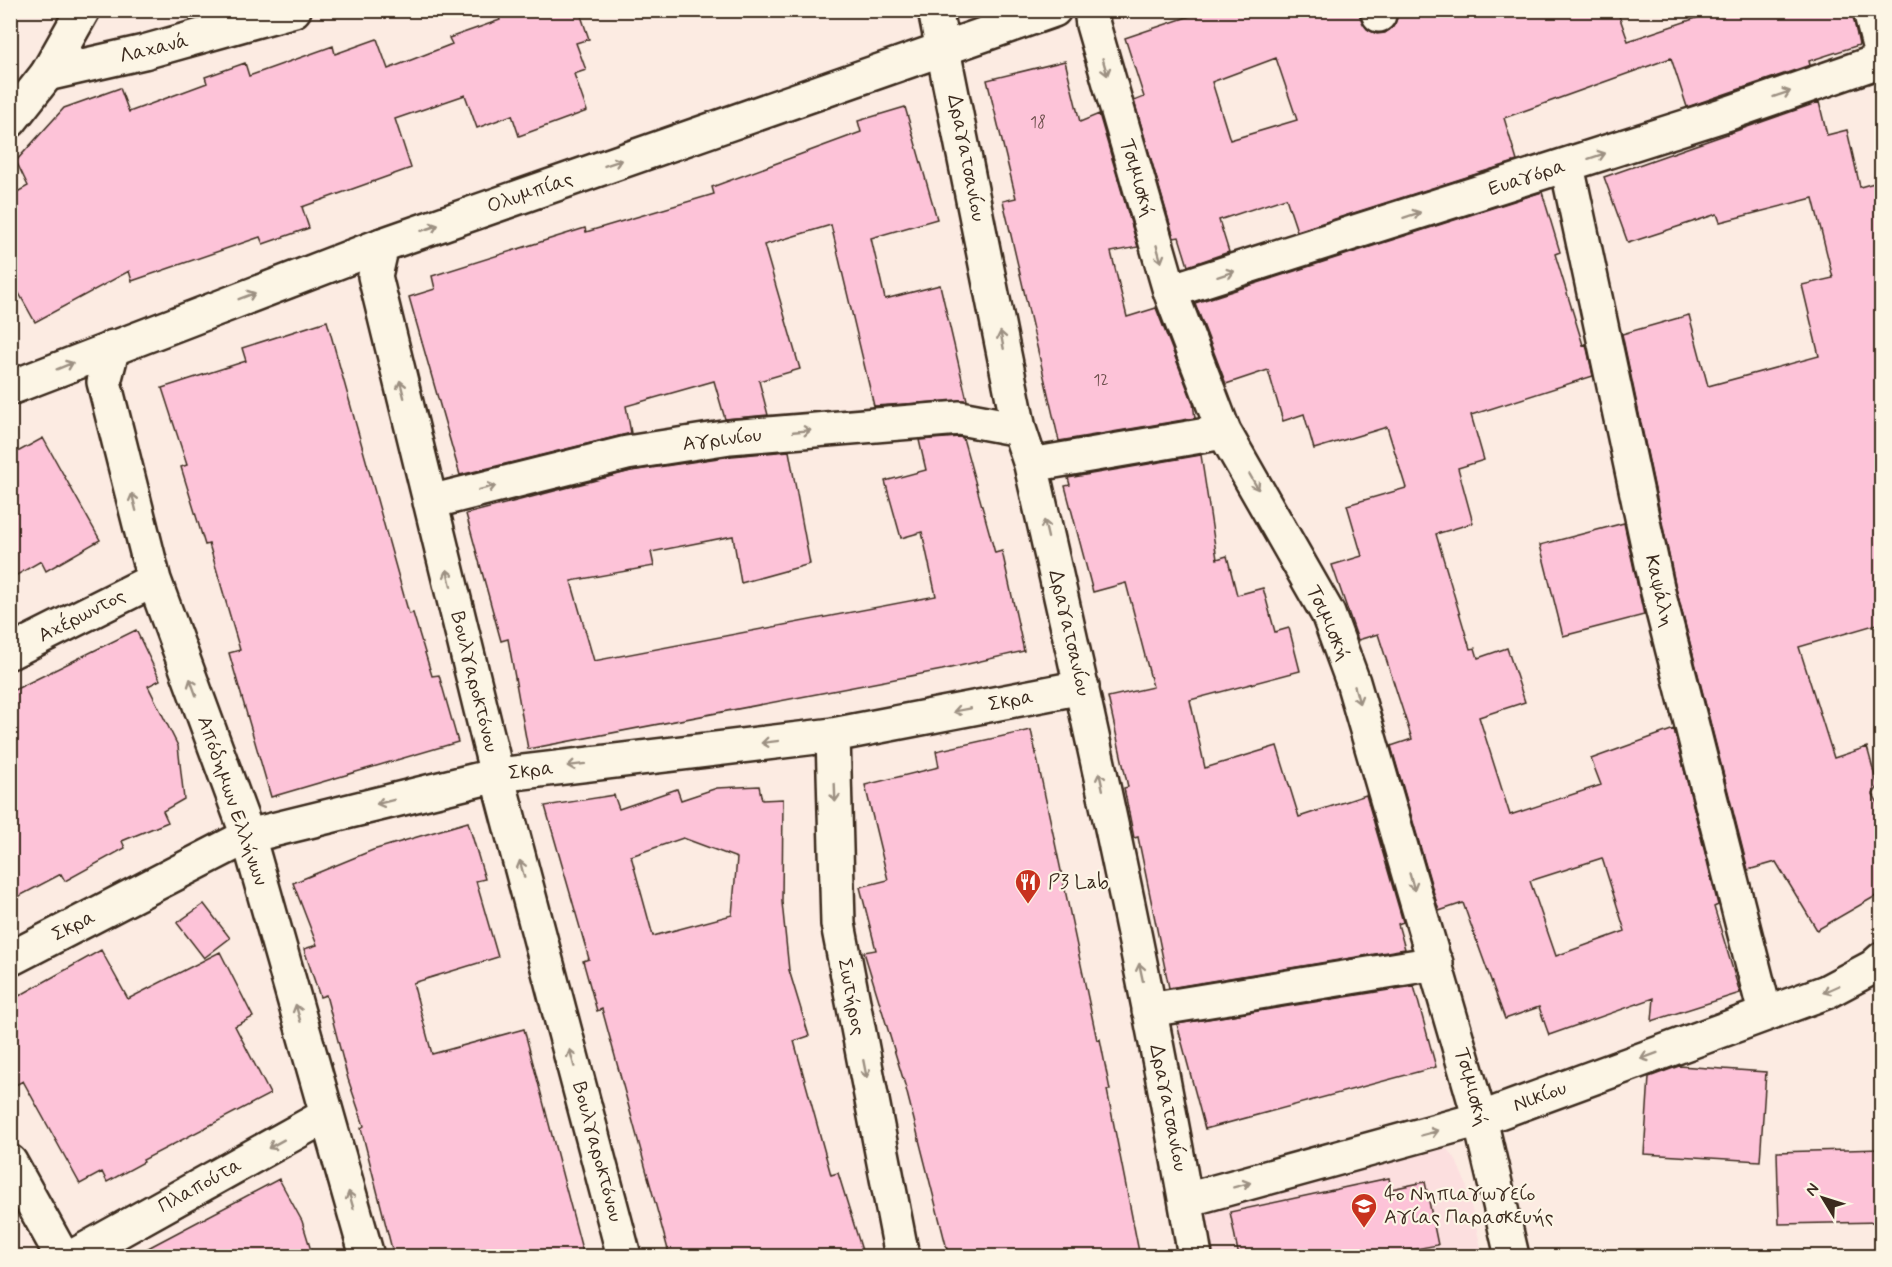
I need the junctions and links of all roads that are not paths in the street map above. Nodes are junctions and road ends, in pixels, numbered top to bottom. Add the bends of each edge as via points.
1 (83, 10) edge
2 (294, 10) edge
3 (935, 10) edge
4 (1054, 10) edge
5 (1091, 10) edge
6 (1870, 10) edge
7 (943, 47) junction
8 (1881, 59) edge
9 (47, 74) junction
10 (10, 121) edge
11 (1567, 166) junction
12 (382, 245) junction
13 (1170, 291) junction
14 (113, 347) junction
15 (10, 388) edge
16 (1019, 429) junction
17 (1224, 432) junction
18 (1031, 465) junction
19 (430, 502) junction
20 (154, 580) junction
21 (10, 652) edge
22 (1082, 687) junction
23 (833, 735) junction
24 (497, 775) junction
25 (248, 837) junction
26 (10, 959) edge
27 (1881, 959) edge
28 (1436, 963) junction
29 (1149, 1010) junction
30 (1765, 1013) junction
31 (327, 1115) junction
32 (1480, 1119) junction
33 (10, 1162) edge
34 (1186, 1200) junction
35 (62, 1257) edge
36 (74, 1257) edge
37 (367, 1257) edge
38 (624, 1257) edge
39 (902, 1257) edge
40 (1195, 1257) edge
41 (1512, 1257) edge

1 - 9 street
2 - 9 street, Λαχανά via 144,52
3 - 7 street, Δραγατσανίου
4 - 7 street, Ολυμπίας
5 -> 13 street, Τσιμισκή
6 - 8 street
12 -> 7 street, Ολυμπίας
16 -> 7 street, Δραγατσανίου
11 -> 8 street, Ευαγόρα
9 - 10 street
13 -> 11 street, Ευαγόρα
11 - 30 street, Καψάλη via 1659,592
14 -> 12 street, Ολυμπίας
19 -> 12 street, Βουλγαροκτόνου via 375,276
13 - 17 street, Τσιμισκή
15 -> 14 street, Ολυμπίας
20 -> 14 street, Απόδημων Ελλήνων via 104,382
16 - 18 street, Δραγατσανίου
19 -> 16 street, Αγρινίου via 627,453 730,437 960,418
17 - 18 street
17 -> 28 street, Τσιμισκή via 1328,614 1353,682
22 -> 18 street, Δραγατσανίου
24 -> 19 street, Βουλγαροκτόνου
20 - 21 street, Αχέρωντος
25 -> 20 street, Απόδημων Ελλήνων
22 -> 23 street, Σκρα
29 -> 22 street, Δραγατσανίου
23 -> 24 street, Σκρα
23 -> 39 street, Σωτήρος via 838,924
24 -> 25 street, Σκρα
38 -> 24 street, Βουλγαροκτόνου
25 - 26 street, Σκρα
31 -> 25 street, Απόδημων Ελλήνων
27 -> 30 street, Νικίου via 1826,992
28 - 29 street
28 - 32 street, Τσιμισκή
29 - 34 street, Δραγατσανίου
30 -> 32 street, Νικίου
31 -> 36 street, Πλαπούτα
37 -> 31 street, Απόδημων Ελλήνων
34 -> 32 street, Νικίου
32 - 41 street, Τσιμισκή
33 - 35 street
34 - 40 street, Δραγατσανίου

